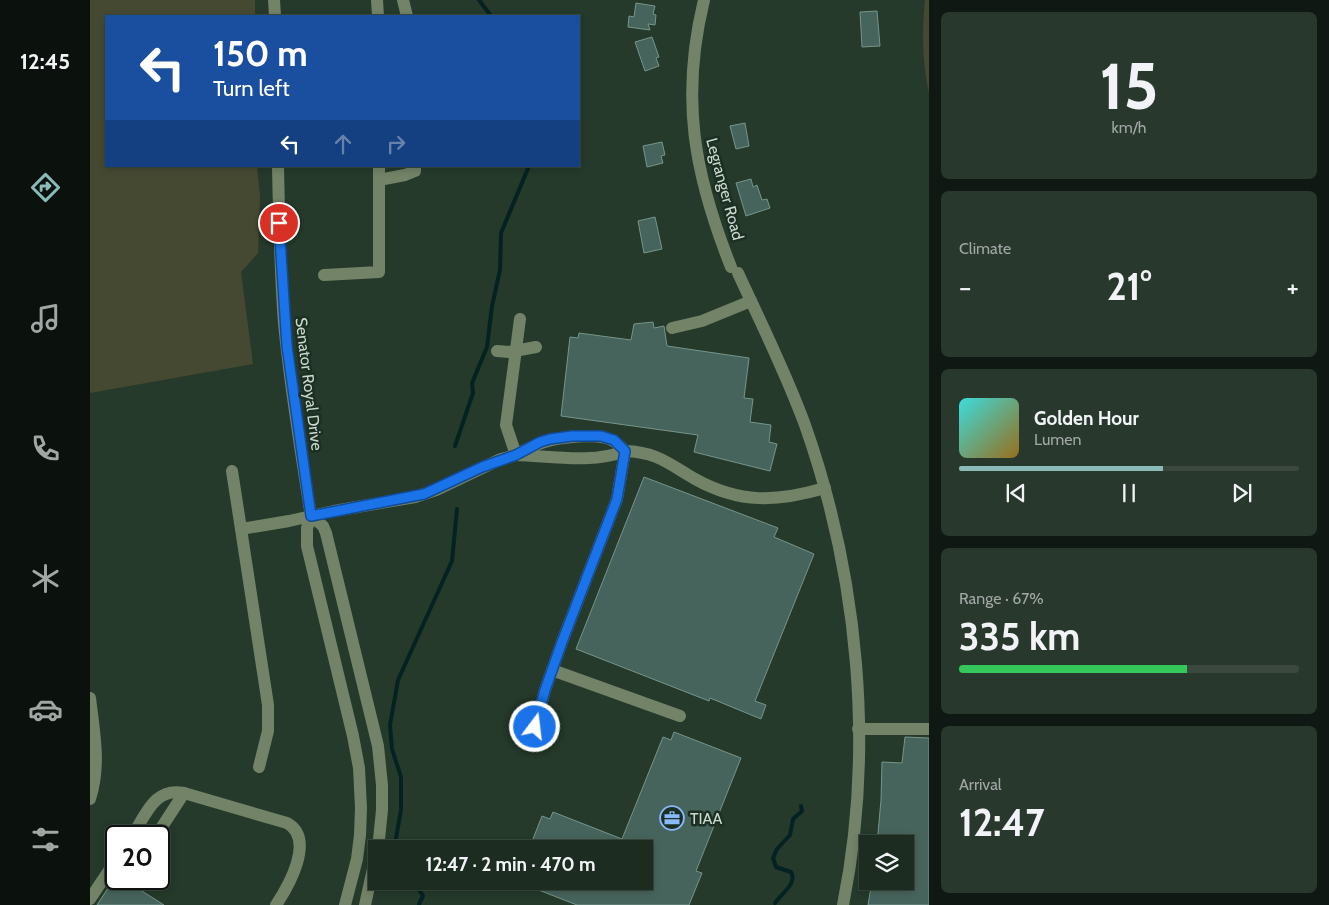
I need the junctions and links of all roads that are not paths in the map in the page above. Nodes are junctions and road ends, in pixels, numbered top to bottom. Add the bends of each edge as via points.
1 (274, 0) edge
2 (377, 0) edge
3 (403, 0) edge
4 (704, 0) edge
5 (275, 15) edge
6 (378, 15) edge
7 (407, 15) edge
8 (278, 167) edge
9 (379, 167) edge
10 (416, 168) edge
11 (379, 180) junction
12 (324, 276) dead end
13 (751, 301) junction
14 (520, 319) dead end
15 (672, 328) dead end
16 (536, 347) dead end
17 (497, 350) dead end
18 (516, 350) junction
19 (625, 451) junction
20 (516, 455) junction
21 (232, 471) dead end
22 (824, 488) junction
23 (311, 516) junction
24 (241, 528) junction
25 (552, 670) junction
26 (90, 698) edge
27 (680, 716) dead end
28 (535, 727) dead end
29 (858, 729) junction
30 (929, 729) edge
31 (260, 767) dead end
32 (184, 792) junction
33 (90, 799) edge
34 (139, 825) edge
35 (163, 825) edge
36 (379, 840) edge
37 (105, 876) edge
38 (368, 890) edge
39 (90, 898) edge
40 (349, 904) edge
41 (276, 905) edge
42 (365, 905) edge
43 (843, 905) edge

1 - 5 street
2 - 6 street
3 - 7 street
4 - 13 street, Legranger Road via 691,84 693,128 704,184 735,270
8 - 23 street, Senator Royal Drive via 284,323
9 - 11 street
10 - 11 street via 405,175
11 - 12 street via 379,272
13 - 15 street via 702,321
13 - 22 street, Legranger Road via 794,397
14 - 18 street
16 - 18 street
17 - 18 street
18 - 20 street via 506,425
19 - 20 street via 600,457
19 - 20 street via 609,438 590,436 550,439
19 - 22 street via 653,455 708,486 739,496 779,498
19 - 25 street via 617,499
20 - 23 street via 424,494
21 - 24 street
22 - 29 street, Legranger Road via 835,530 855,647
23 - 24 street
23 - 36 street via 326,533 376,735 382,785
23 - 40 street, Senator Royal Drive via 307,546 360,777 357,859
24 - 31 street via 268,705 268,731
25 - 27 street
25 - 28 street
26 - 33 street via 97,763
29 - 30 street
29 - 43 street, Legranger Road via 854,833
32 - 34 street via 170,791 157,798
32 - 35 street
32 - 41 street via 287,824 295,830 300,846 298,857 290,883
37 - 39 street
38 - 42 street

